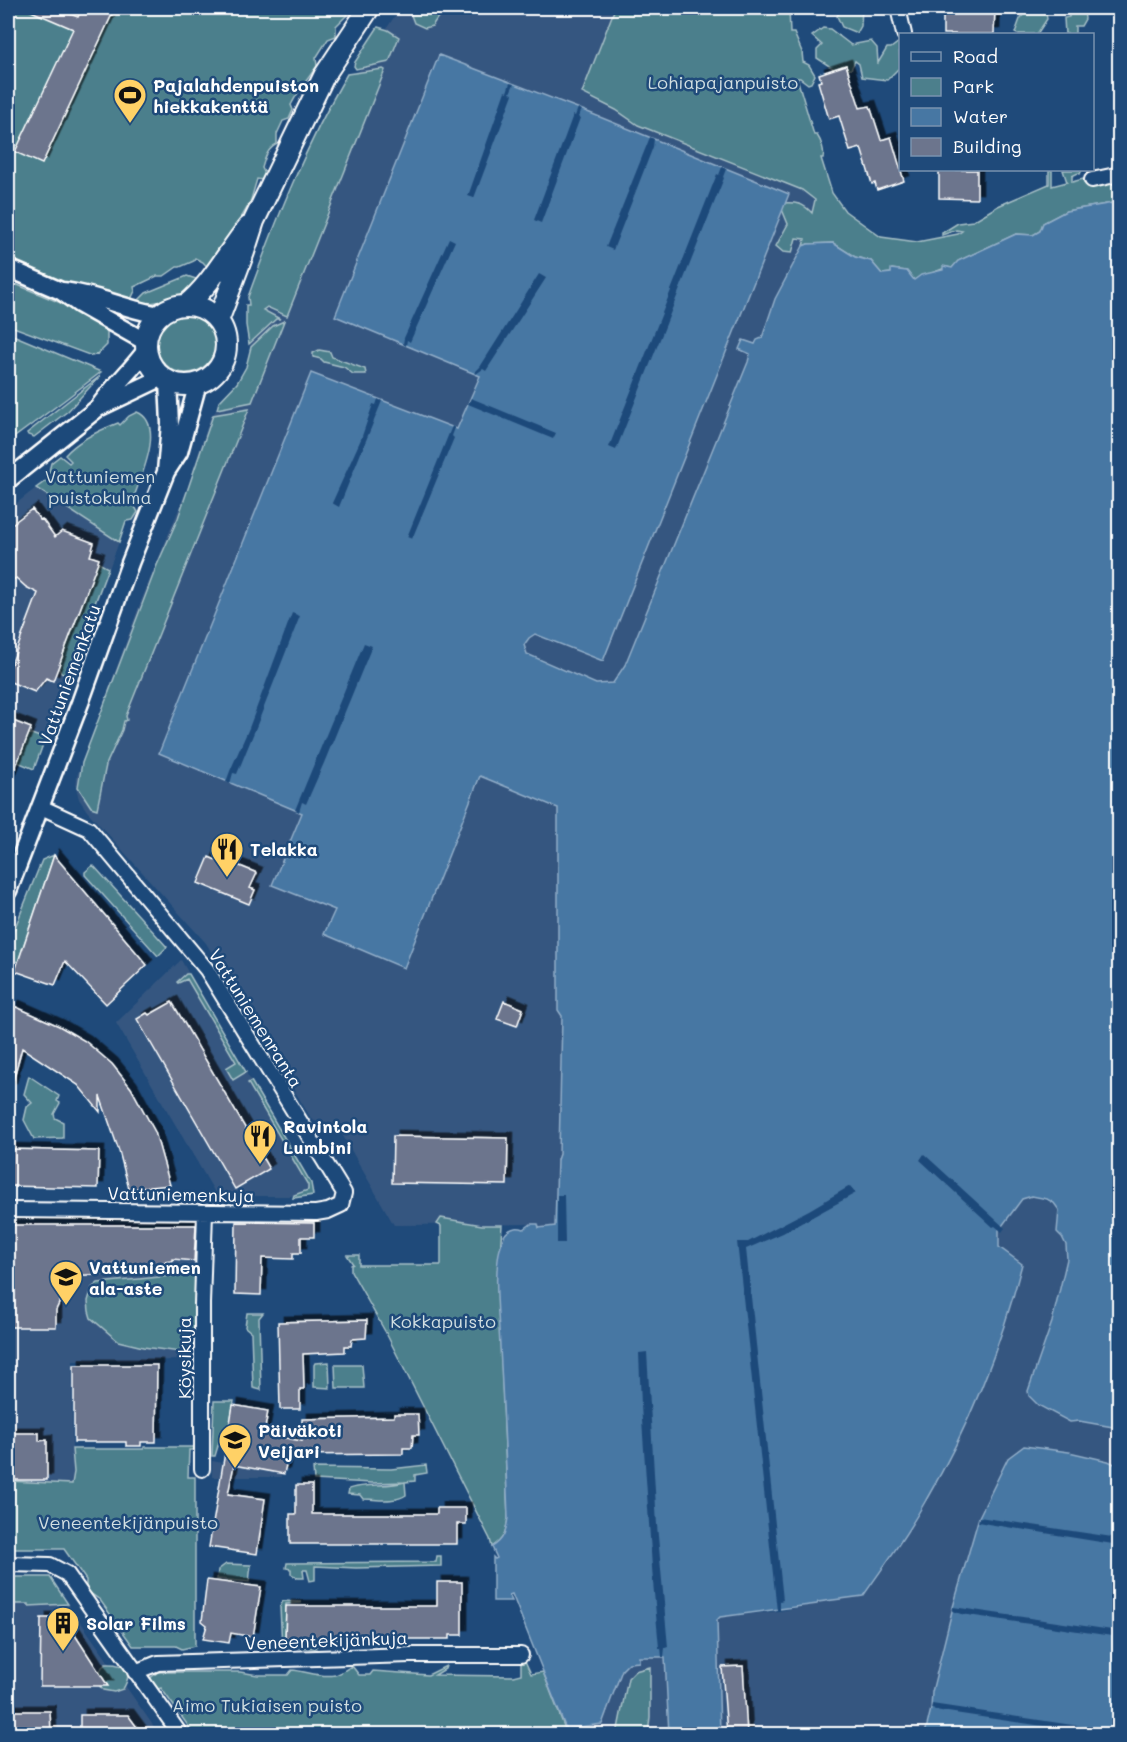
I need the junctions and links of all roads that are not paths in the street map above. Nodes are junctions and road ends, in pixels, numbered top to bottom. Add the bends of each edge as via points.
1 (369, 8) edge
2 (898, 8) edge
3 (904, 33) edge
4 (1119, 174) edge
5 (1092, 180) dead end
6 (254, 221) junction
7 (8, 268) edge
8 (61, 291) junction
9 (186, 305) junction
10 (160, 315) junction
11 (218, 321) junction
12 (147, 345) junction
13 (165, 379) junction
14 (198, 383) junction
15 (98, 408) junction
16 (166, 472) junction
17 (8, 480) edge
18 (41, 807) junction
19 (8, 891) edge
20 (344, 1193) joint
21 (8, 1210) edge
22 (205, 1212) junction
23 (202, 1469) dead end
24 (8, 1564) edge
25 (521, 1655) dead end
26 (135, 1672) junction
27 (180, 1734) edge

1 - 6 main road via 324,76
2 - 3 street
4 - 5 street
6 - 9 main road via 198,296
6 - 11 main road
7 - 8 street
8 - 10 street via 82,293
8 - 12 street
9 - 10 main road
9 - 11 main road via 207,311
10 - 12 main road via 151,327
11 - 14 main road via 225,338 224,357 214,373
12 - 13 main road via 153,368
12 - 15 street
13 - 14 main road via 180,384
13 - 15 street
13 - 16 street, Vattuniemenkatu via 170,424
14 - 16 street, Vattuniemenkatu via 184,439
15 - 17 street
16 - 18 street, Vattuniemenkatu
18 - 19 street, Vattuniemenkatu
18 - 20 street, Vattuniemenranta via 89,829 207,970
20 - 22 street, Vattuniemenkuja via 341,1204 316,1213
21 - 22 street, Vattuniemenkuja
22 - 23 street, Köysikuja
24 - 26 street via 50,1565 67,1574
25 - 26 street, Veneentekijänkuja via 158,1663
26 - 27 street

